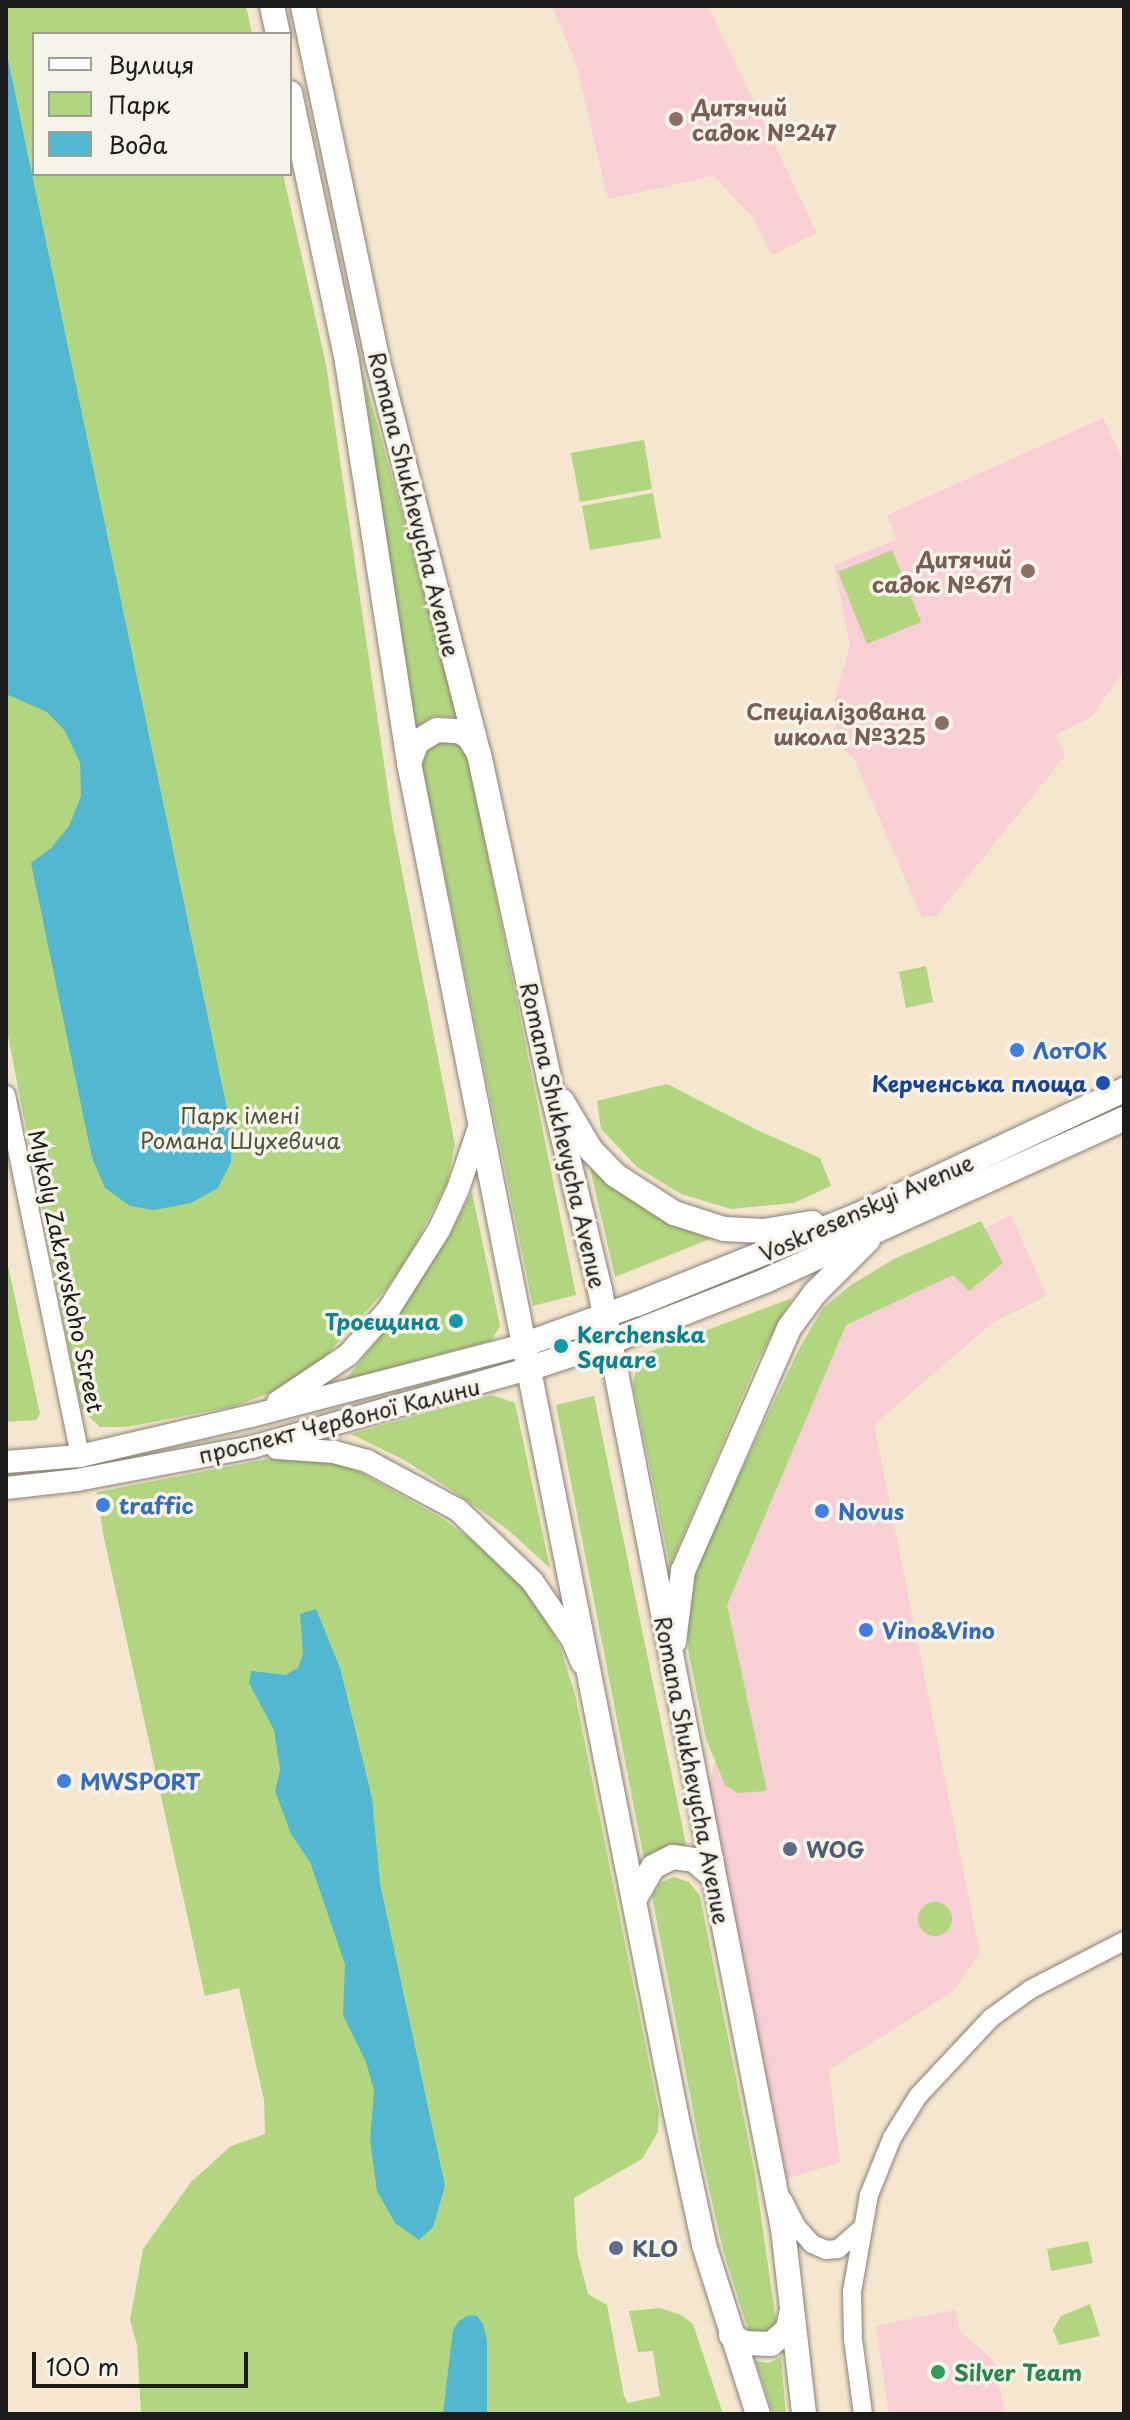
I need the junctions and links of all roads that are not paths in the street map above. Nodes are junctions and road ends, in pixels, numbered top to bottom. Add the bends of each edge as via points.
1 (272, 6) edge
2 (303, 6) edge
3 (278, 32) edge
4 (292, 102) edge
5 (479, 754) junction
6 (409, 763) junction
7 (549, 1079) junction
8 (1124, 1090) edge
9 (6, 1095) edge
10 (1124, 1119) edge
11 (481, 1122) junction
12 (858, 1215) junction
13 (884, 1226) junction
14 (605, 1316) junction
15 (610, 1342) junction
16 (523, 1345) junction
17 (528, 1369) junction
18 (251, 1416) junction
19 (252, 1447) junction
20 (80, 1456) junction
21 (6, 1462) edge
22 (6, 1488) edge
23 (671, 1668) junction
24 (593, 1689) junction
25 (714, 1877) junction
26 (634, 1900) junction
27 (1121, 1940) edge
28 (774, 2182) junction
29 (860, 2230) junction
30 (792, 2310) junction
31 (731, 2335) junction
32 (758, 2414) edge
33 (804, 2414) edge
34 (863, 2414) edge

1 - 3 main road
2 - 5 main road, Romana Shukhevycha Avenue via 377,358
4 - 6 main road, Romana Shukhevycha Avenue via 347,362
5 - 6 main road via 459,731 437,730 417,742
5 - 7 main road, Romana Shukhevycha Avenue
6 - 11 main road, Romana Shukhevycha Avenue
7 - 12 main road via 591,1150 624,1182 674,1213 724,1229 764,1231
7 - 14 main road, Romana Shukhevycha Avenue
8 - 12 main road, Voskresenskyi Avenue
9 - 20 street, Mykoly Zakrevskoho Street
10 - 13 main road, Voskresenskyi Avenue
11 - 16 main road, Romana Shukhevycha Avenue
11 - 18 main road via 439,1230 389,1309 326,1373
12 - 14 main road, Voskresenskyi Avenue
13 - 15 main road, Voskresenskyi Avenue via 767,1280
13 - 23 main road via 815,1293 789,1328 683,1571
14 - 15 main road, Romana Shukhevycha Avenue
14 - 16 main road
15 - 17 main road
15 - 23 main road, Romana Shukhevycha Avenue
16 - 17 main road, Romana Shukhevycha Avenue
16 - 18 main road, проспект Червоної Калини
17 - 19 main road, проспект Червоної Калини
17 - 24 main road, Romana Shukhevycha Avenue
18 - 20 main road, проспект Червоної Калини
19 - 22 main road, проспект Червоної Калини
19 - 24 main road via 303,1448 367,1461 458,1510 532,1581 572,1639
20 - 21 main road, проспект Червоної Калини
23 - 25 main road, Romana Shukhevycha Avenue
24 - 26 main road, Romana Shukhevycha Avenue
25 - 26 main road via 694,1860 673,1857 653,1867
25 - 28 main road, Romana Shukhevycha Avenue
26 - 31 main road, Romana Shukhevycha Avenue via 704,2245
27 - 29 street via 1031,1989 991,2018 950,2059 892,2138
28 - 29 street via 796,2226 812,2244 838,2249
28 - 30 main road, Romana Shukhevycha Avenue
29 - 34 street via 852,2292
30 - 31 main road via 788,2329 771,2344 757,2346
30 - 33 main road, Romana Shukhevycha Avenue
31 - 32 main road, Romana Shukhevycha Avenue

